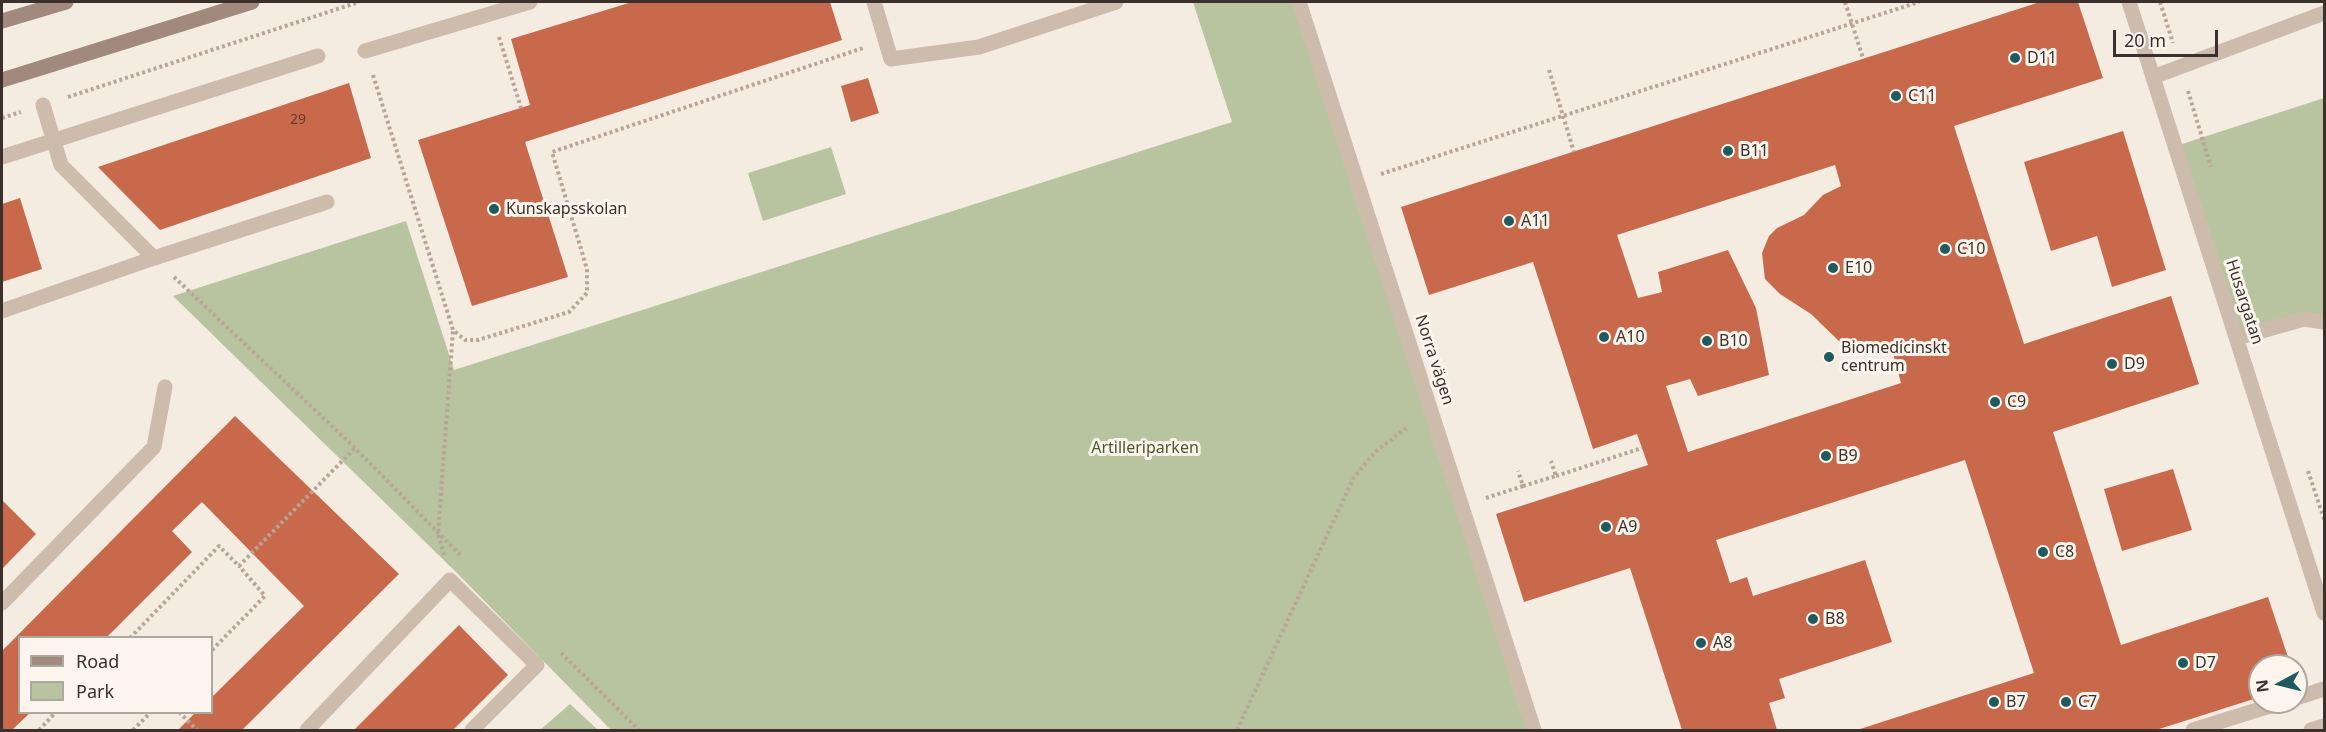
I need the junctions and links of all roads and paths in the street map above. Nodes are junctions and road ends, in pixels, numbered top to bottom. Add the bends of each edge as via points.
1 (66, 2) edge
2 (252, 2) edge
3 (359, 2) edge
4 (530, 2) edge
5 (874, 2) edge
6 (1116, 2) edge
7 (1299, 2) edge
8 (1845, 2) edge
9 (1919, 2) edge
10 (2129, 2) edge
11 (2325, 13) edge
12 (491, 14) junction
13 (2, 21) edge
14 (1852, 23) junction
15 (886, 40) junction
16 (365, 51) joint
17 (318, 56) dead end
18 (1863, 58) dead end
19 (1549, 70) dead end
20 (2153, 77) junction
21 (2, 80) edge
22 (43, 105) junction
23 (520, 108) dead end
24 (1563, 116) junction
25 (2, 118) edge
26 (54, 141) junction
27 (1574, 152) dead end
28 (2, 157) edge
29 (1357, 182) junction
30 (327, 202) dead end
31 (154, 258) junction
32 (2, 311) edge
33 (2325, 322) edge
34 (453, 330) junction
35 (2237, 338) junction
36 (165, 387) dead end
37 (1431, 410) junction
38 (355, 448) junction
39 (1642, 448) dead end
40 (1551, 461) dead end
41 (1518, 471) dead end
42 (1556, 476) junction
43 (1523, 486) junction
44 (1462, 506) junction
45 (240, 566) junction
46 (2, 603) edge
47 (2325, 613) edge
48 (132, 636) edge
49 (213, 649) edge
50 (2325, 689) edge
51 (2308, 694) edge
52 (2248, 713) edge
53 (54, 714) edge
54 (149, 714) edge
55 (181, 714) edge
56 (2325, 726) edge
57 (39, 730) edge
58 (133, 730) edge
59 (197, 730) edge
60 (307, 730) edge
61 (472, 730) edge
62 (1237, 730) edge
63 (1534, 730) edge
64 (2193, 730) edge
65 (2311, 730) edge

1 - 13 main road
2 - 21 main road
3 - 22 path
4 - 12 street
5 - 15 street
6 - 15 street via 979,47 891,59
7 - 29 street, Norra vägen
8 - 14 path
9 - 14 path
10 - 20 street, Husargatan
11 - 20 street
12 - 16 street
12 - 23 path
14 - 18 path
14 - 24 path
15 - 34 path via 552,152 587,269 587,293 569,312 478,340 465,340
16 - 34 path
17 - 26 street
19 - 24 path
20 - 35 street, Husargatan
22 - 25 path
22 - 26 street
24 - 27 path
24 - 29 path
26 - 28 street
26 - 31 street via 61,165
29 - 37 street, Norra vägen
30 - 31 street
31 - 32 street
31 - 38 path
33 - 35 street via 2304,319
34 - 38 path via 438,534
35 - 47 street, Husargatan
36 - 46 street via 154,447
37 - 44 street, Norra vägen
37 - 62 path via 1375,452 1353,479
38 - 45 path
39 - 42 path
40 - 42 path
41 - 43 path
42 - 43 path
43 - 44 path
44 - 63 street, Norra vägen
45 - 48 path via 219,546
45 - 49 path via 265,596
50 - 51 street
52 - 64 street
53 - 57 path
54 - 58 path
55 - 59 path
56 - 65 street
60 - 61 street via 450,580 537,665

